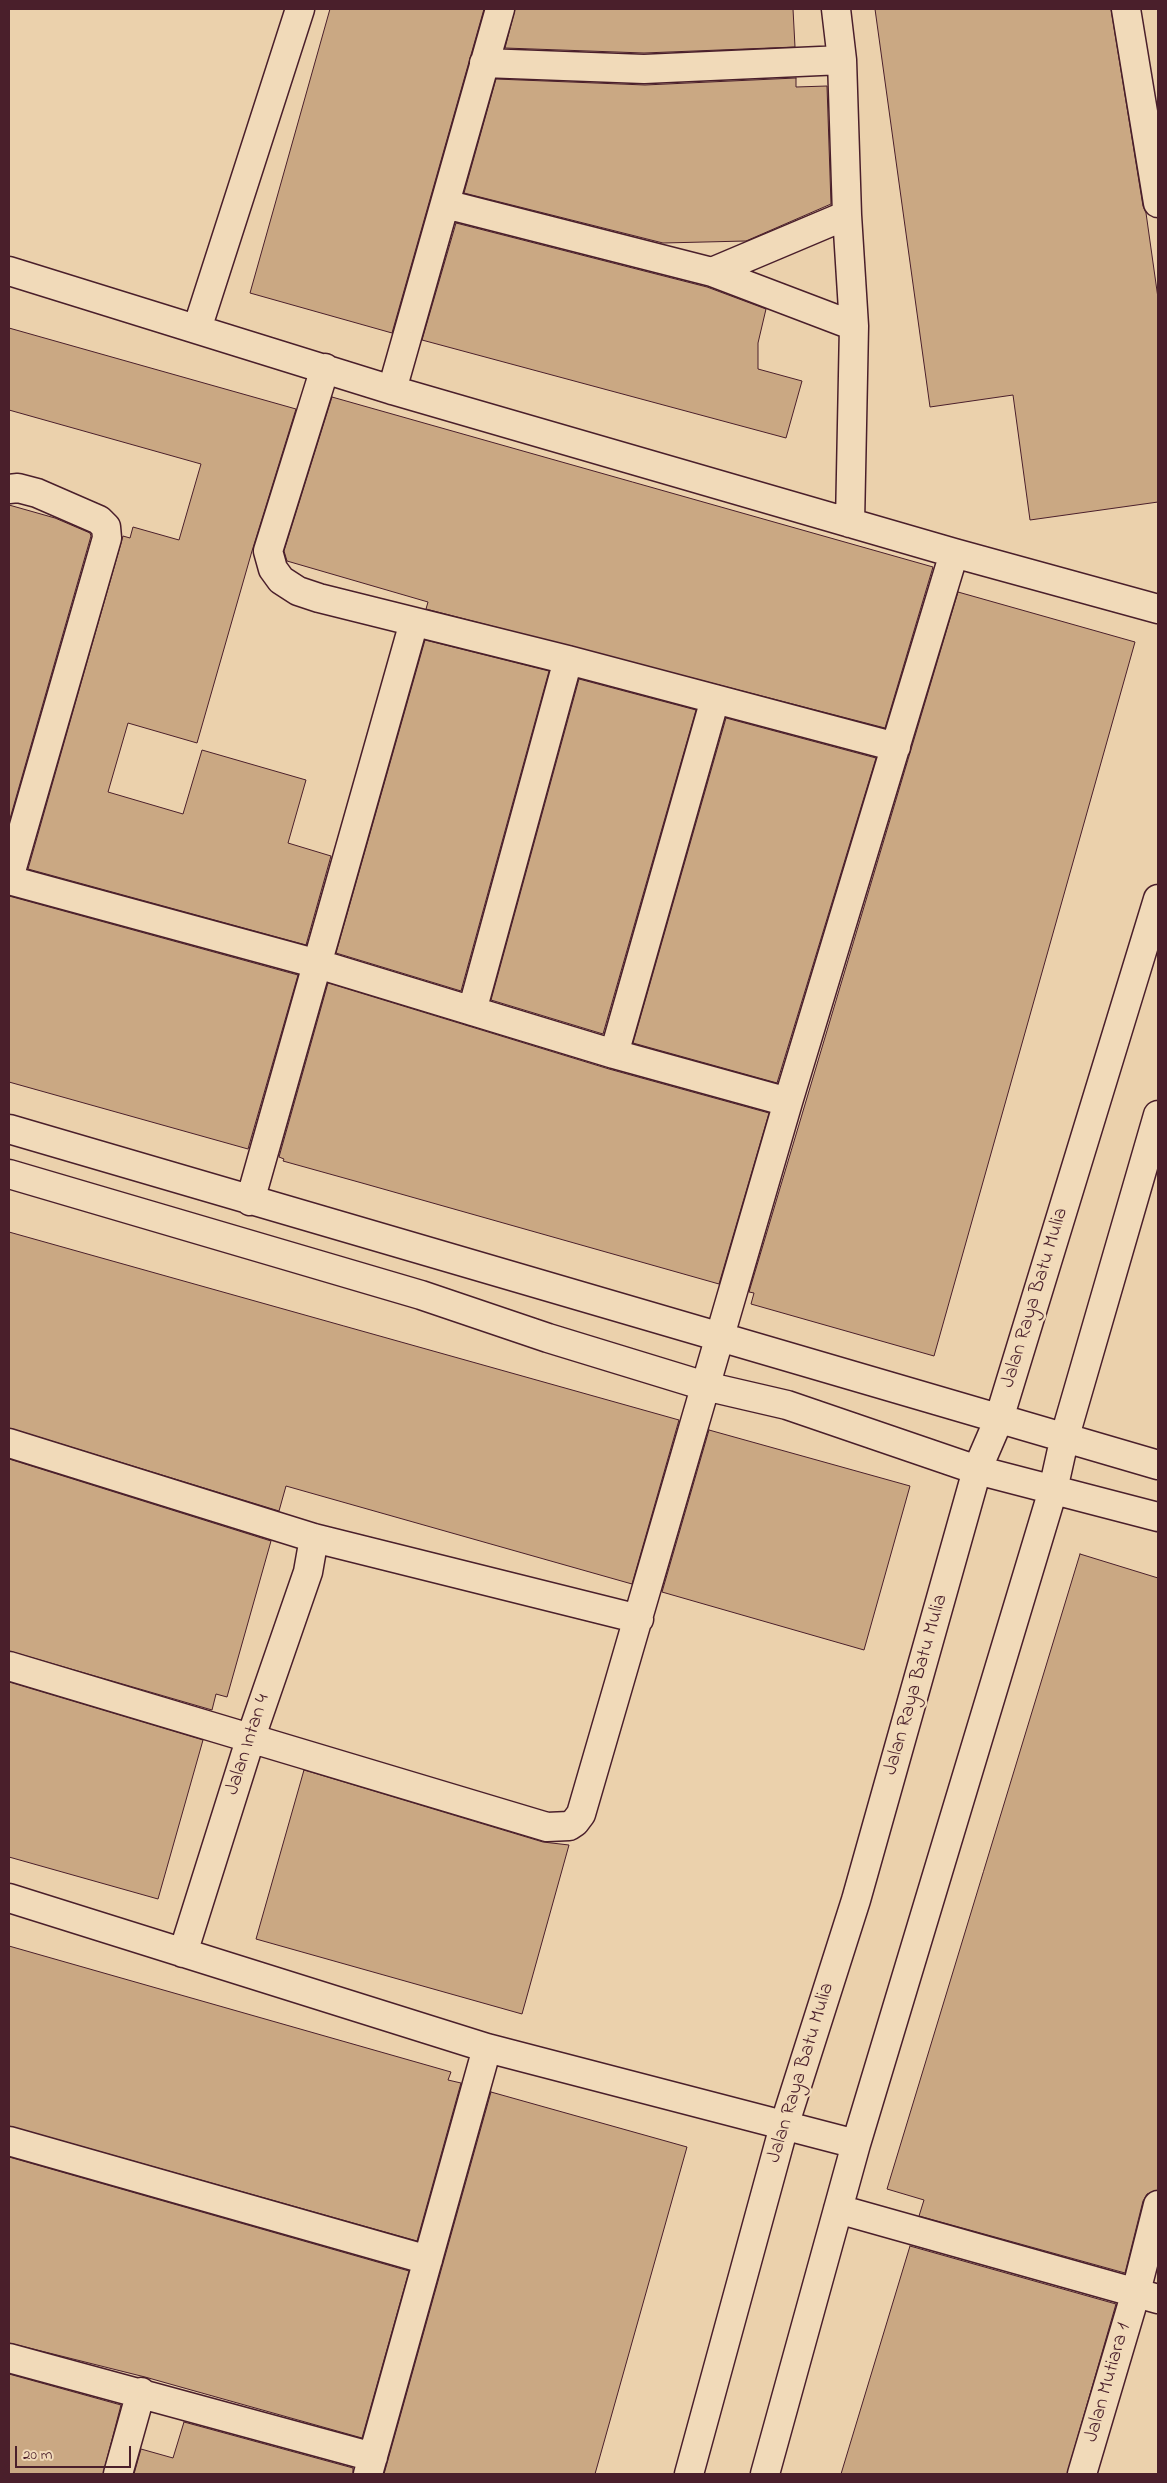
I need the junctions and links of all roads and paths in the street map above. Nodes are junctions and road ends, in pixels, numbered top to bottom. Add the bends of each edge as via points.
1 (300, 9) edge
2 (500, 9) edge
3 (836, 9) edge
4 (1126, 9) edge
5 (842, 60) junction
6 (484, 63) junction
7 (1158, 203) edge
8 (445, 204) junction
9 (847, 214) junction
10 (9, 271) edge
11 (712, 272) junction
12 (854, 326) junction
13 (197, 329) junction
14 (325, 368) junction
15 (392, 390) junction
16 (9, 489) edge
17 (850, 523) junction
18 (954, 553) junction
19 (1158, 610) edge
20 (414, 622) junction
21 (568, 660) junction
22 (715, 699) junction
23 (896, 747) junction
24 (9, 879) edge
25 (1158, 899) edge
26 (318, 964) junction
27 (472, 1011) junction
28 (614, 1054) junction
29 (788, 1102) junction
30 (1158, 1115) edge
31 (9, 1129) edge
32 (9, 1174) edge
33 (250, 1201) junction
34 (721, 1337) junction
35 (705, 1386) junction
36 (999, 1419) junction
37 (1065, 1436) junction
38 (9, 1443) edge
39 (1158, 1465) edge
40 (977, 1470) junction
41 (1053, 1490) junction
42 (1158, 1517) edge
43 (314, 1538) junction
44 (639, 1619) junction
45 (9, 1666) edge
46 (251, 1737) junction
47 (9, 1898) edge
48 (183, 1953) junction
49 (487, 2048) junction
50 (784, 2126) junction
51 (9, 2141) edge
52 (856, 2144) junction
53 (1158, 2205) edge
54 (838, 2209) junction
55 (428, 2260) junction
56 (1147, 2296) edge
57 (9, 2358) edge
58 (141, 2392) junction
59 (371, 2466) edge
60 (118, 2474) edge
61 (688, 2474) edge
62 (765, 2474) edge
63 (1082, 2474) edge

1 - 13 street
2 - 6 street
3 - 5 street
4 - 7 street
5 - 6 street via 644,69
5 - 9 street
6 - 8 street
8 - 11 street
8 - 15 street
9 - 11 street
9 - 12 street
10 - 13 street
11 - 12 street
12 - 17 street
13 - 14 street
14 - 15 street
14 - 20 street via 268,551 273,569 281,580 298,591
15 - 17 street
16 - 24 street via 37,493 99,520 106,526 107,538
17 - 18 street
18 - 19 street
18 - 23 street
20 - 21 street
20 - 26 street
21 - 22 street
21 - 27 street
22 - 23 street
22 - 28 street
23 - 29 street
24 - 26 street
25 - 36 street, Jalan Raya Batu Mulia
26 - 27 street
26 - 33 street
27 - 28 street
28 - 29 street
29 - 34 street
30 - 37 street
31 - 33 street
32 - 35 street via 421,1296
33 - 34 street
34 - 35 street
34 - 36 street
35 - 40 street via 787,1405
35 - 44 street
36 - 37 street
36 - 40 street, Jalan Raya Batu Mulia
37 - 39 street
37 - 41 street
38 - 43 street
40 - 41 street
40 - 50 street, Jalan Raya Batu Mulia via 856,1900
41 - 42 street
41 - 52 street
43 - 44 street
43 - 46 street, Jalan Intan 4 via 308,1572
44 - 46 street via 581,1814 569,1826 547,1827
45 - 46 street
46 - 48 street, Jalan Intan 4
47 - 48 street
48 - 49 street
49 - 50 street
49 - 55 street
50 - 52 street
50 - 61 street, Jalan Raya Batu Mulia
51 - 55 street
52 - 54 street
53 - 56 street, Jalan Mutiara 1
54 - 56 street
54 - 62 street
55 - 59 street
56 - 63 street, Jalan Mutiara 1
57 - 58 street
58 - 59 street
58 - 60 street

